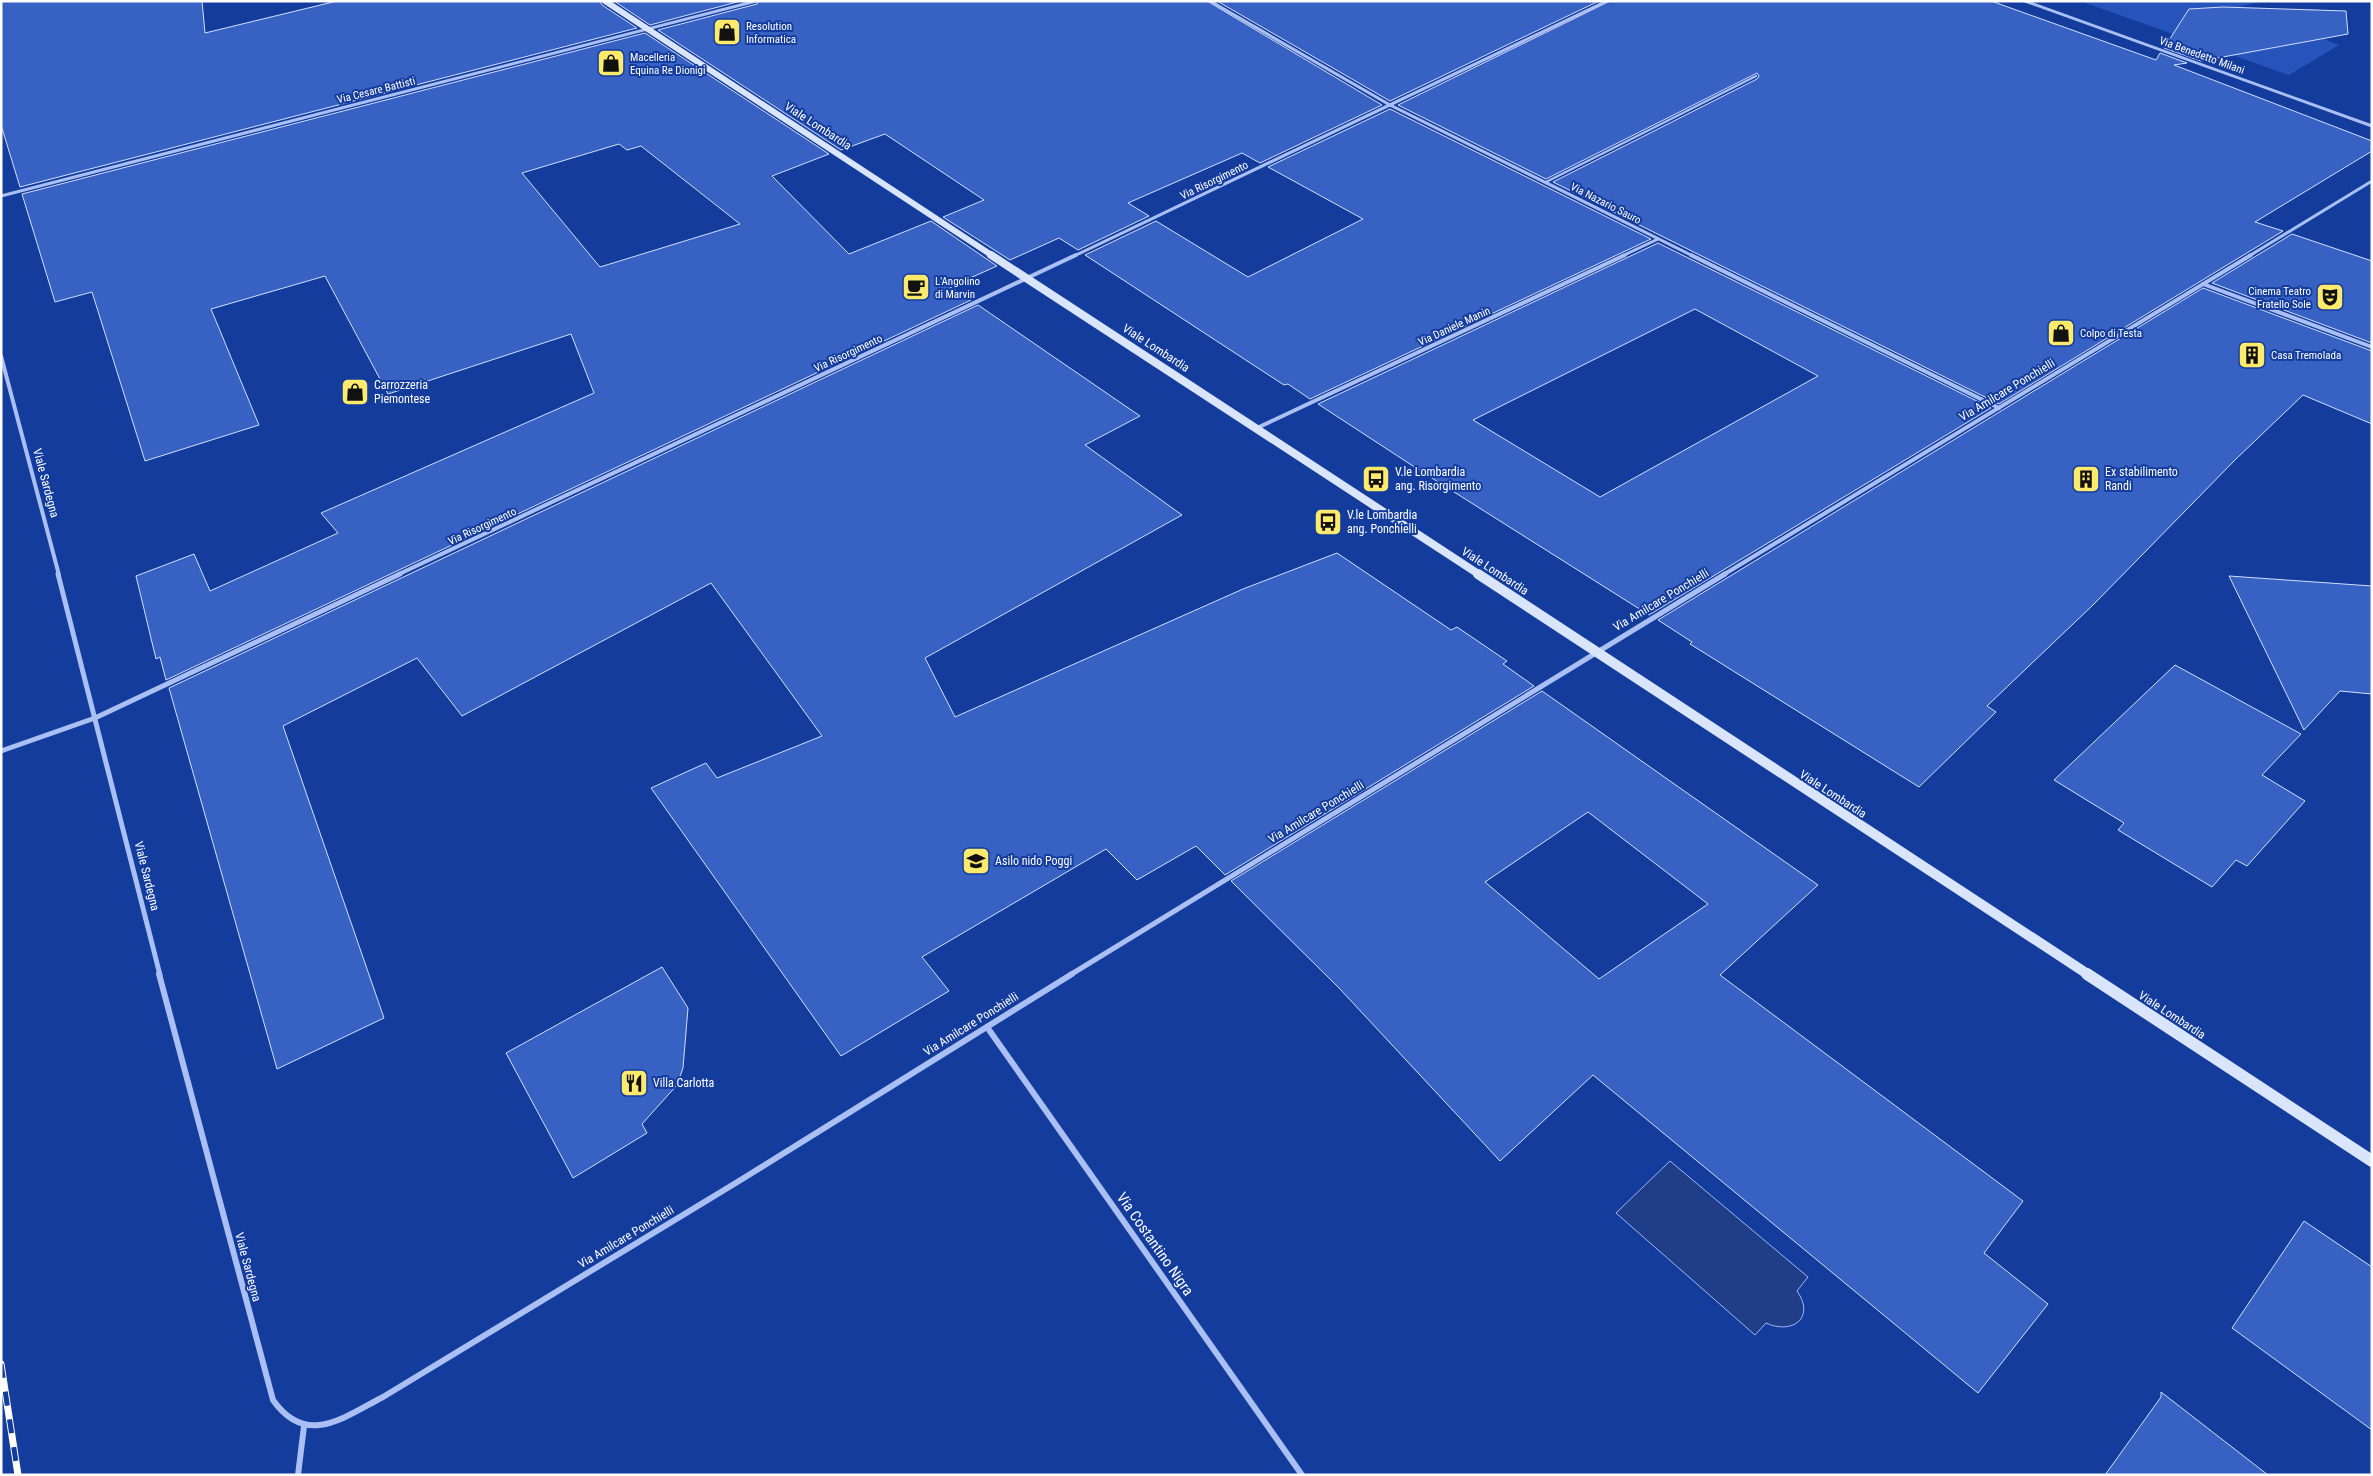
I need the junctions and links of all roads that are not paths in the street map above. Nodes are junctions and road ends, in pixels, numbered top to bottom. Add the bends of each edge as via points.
1 (605, 1) edge
2 (756, 1) edge
3 (1210, 1) edge
4 (1606, 1) edge
5 (2025, 1) edge
6 (649, 30) junction
7 (1756, 76) dead end
8 (1390, 105) junction
9 (2372, 126) edge
10 (2372, 181) edge
11 (1546, 182) junction
12 (1, 196) edge
13 (1658, 239) junction
14 (1027, 278) junction
15 (2203, 284) junction
16 (2372, 347) edge
17 (1, 356) edge
18 (1999, 408) junction
19 (1256, 428) junction
20 (1597, 654) junction
21 (95, 718) junction
22 (1, 751) edge
23 (987, 1027) junction
24 (2372, 1161) edge
25 (304, 1426) junction
26 (298, 1475) edge
27 (1302, 1475) edge

1 - 6 street, Viale Lombardia
2 - 6 street, Via Cesare Battisti
3 - 8 street, Via Nazario Sauro
4 - 8 street, Via Risorgimento
5 - 9 street, Via Benedetto Milani
6 - 12 street, Via Cesare Battisti
6 - 14 street, Viale Lombardia
7 - 11 lane
8 - 11 street, Via Nazario Sauro
8 - 14 street, Via Risorgimento
10 - 15 street, Via Amilcare Ponchielli
11 - 13 street, Via Nazario Sauro
13 - 18 street, Via Nazario Sauro
13 - 19 street, Via Daniele Manin
14 - 19 street, Viale Lombardia
14 - 21 street, Via Risorgimento
15 - 16 street
15 - 18 street, Via Amilcare Ponchielli
17 - 21 street, Viale Sardegna
18 - 20 street, Via Amilcare Ponchielli
19 - 20 street, Viale Lombardia
20 - 23 street, Via Amilcare Ponchielli
20 - 24 street, Viale Lombardia
21 - 22 street, Via Risorgimento
21 - 25 street, Viale Sardegna via 179,1054 273,1400 280,1414 294,1424
23 - 25 street, Via Amilcare Ponchielli via 731,1187 383,1397 331,1422
23 - 27 street, Via Costantino Nigra
25 - 26 street

